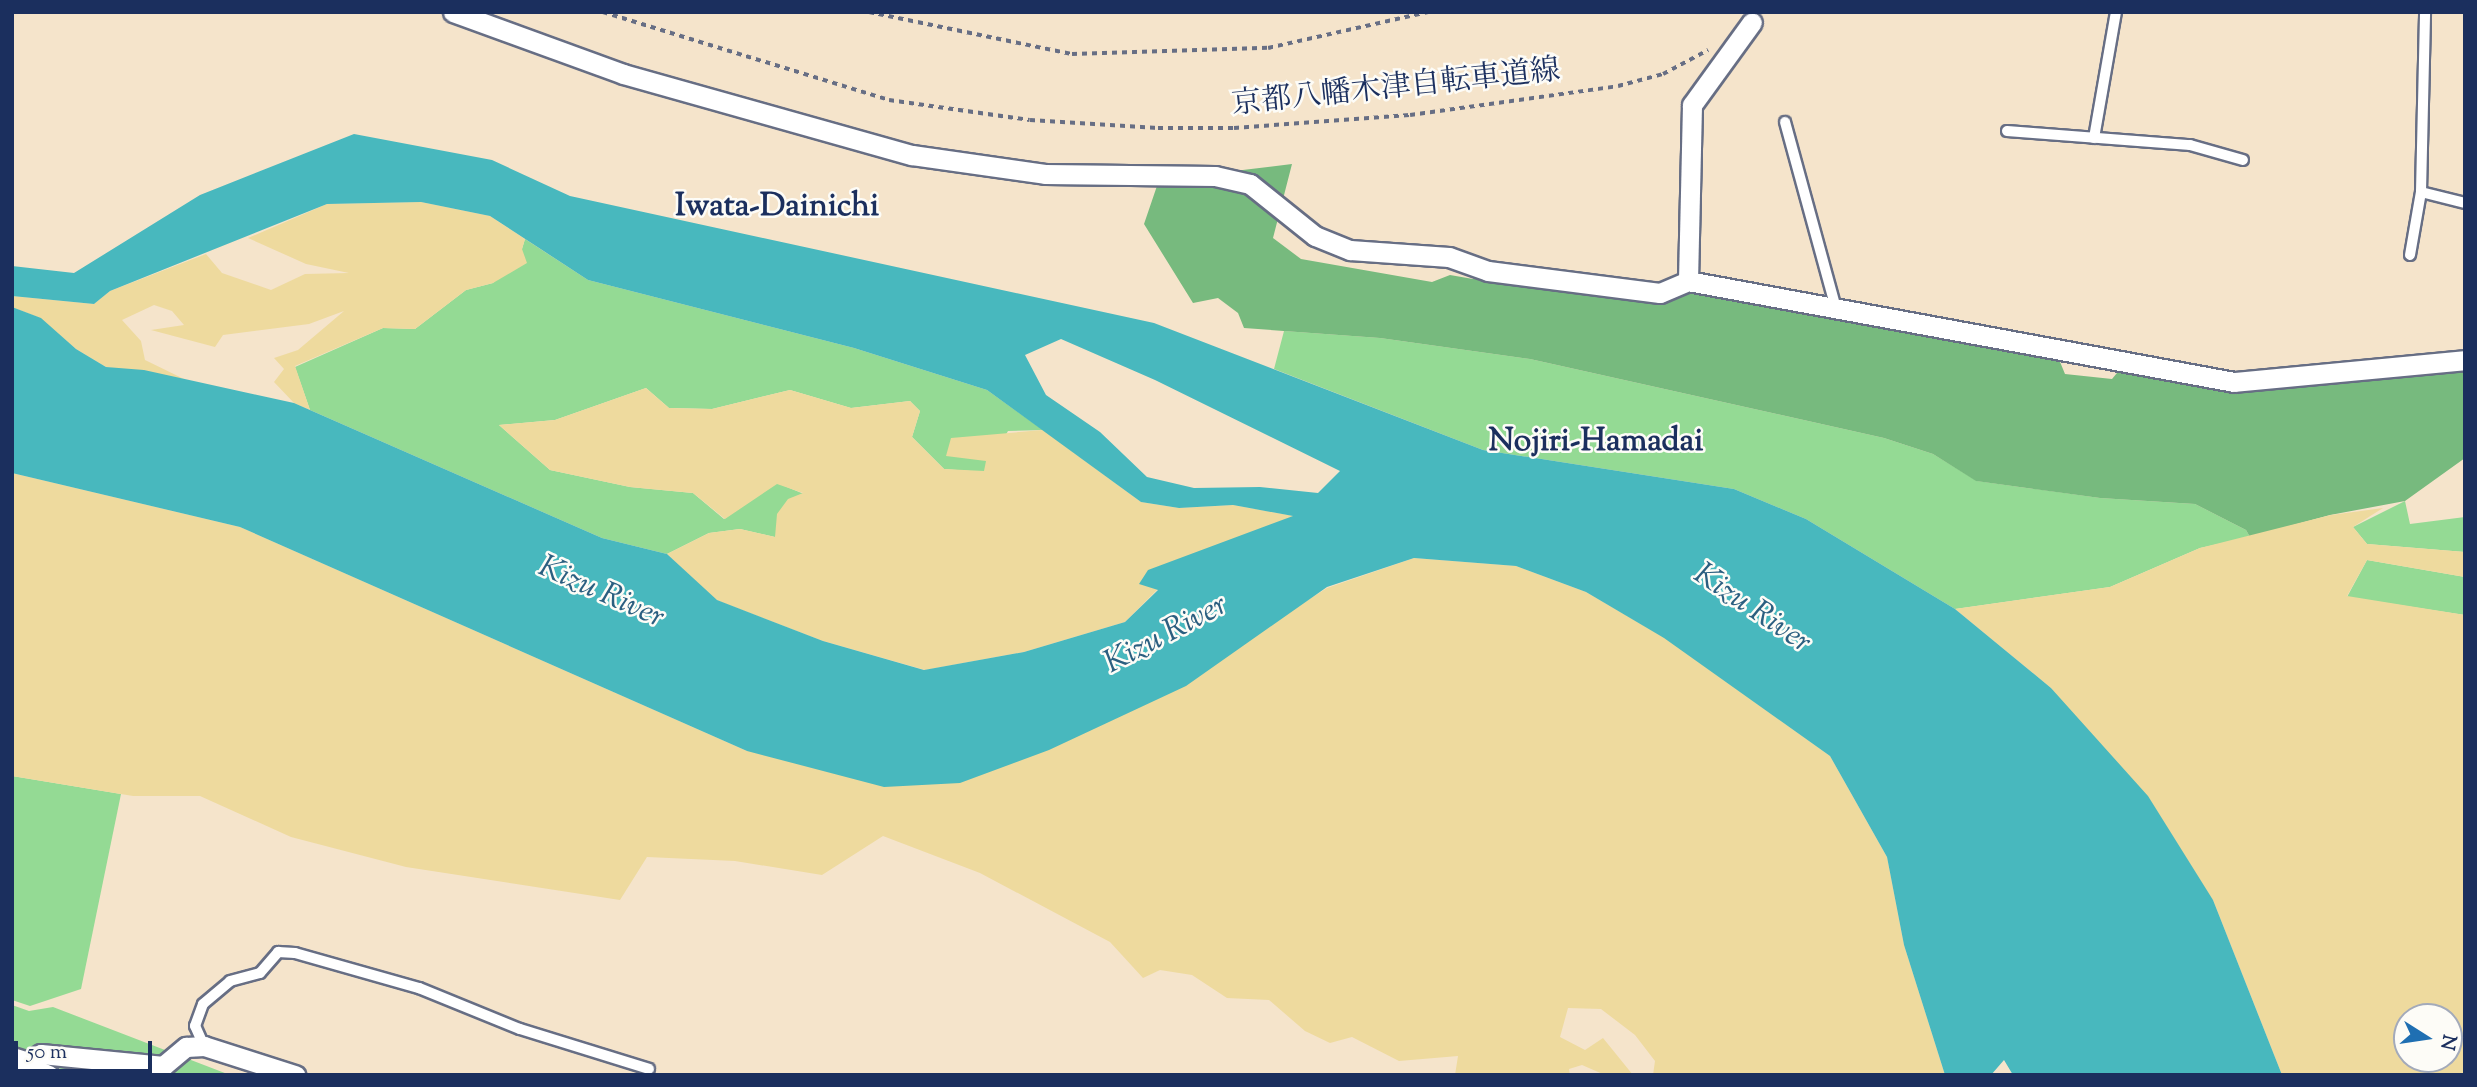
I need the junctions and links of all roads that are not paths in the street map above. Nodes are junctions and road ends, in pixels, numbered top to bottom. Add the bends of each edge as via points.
1 (453, 12) edge
2 (2116, 12) edge
3 (2425, 12) edge
4 (1752, 22) dead end
5 (1785, 122) dead end
6 (2007, 131) dead end
7 (2094, 138) junction
8 (2243, 160) dead end
9 (2421, 192) junction
10 (2465, 203) edge
11 (2410, 255) dead end
12 (1688, 281) junction
13 (1836, 309) junction
14 (2465, 360) edge
15 (204, 1046) junction
16 (29, 1067) edge
17 (649, 1069) dead end
18 (295, 1075) edge

1 - 12 street via 623,74 912,155 1045,174 1214,176 1250,184 1315,236 1350,250 1449,257 1488,271 1660,293
2 - 7 lane
3 - 9 lane
4 - 12 street via 1692,105
5 - 13 lane
6 - 7 lane
7 - 8 lane via 2190,145
9 - 10 lane
9 - 11 lane
12 - 13 street
13 - 14 street via 2234,382
15 - 16 street via 186,1047 163,1066 41,1054
15 - 17 lane via 195,1026 203,1003 230,981 260,972 278,952 419,988 520,1029
15 - 18 street

